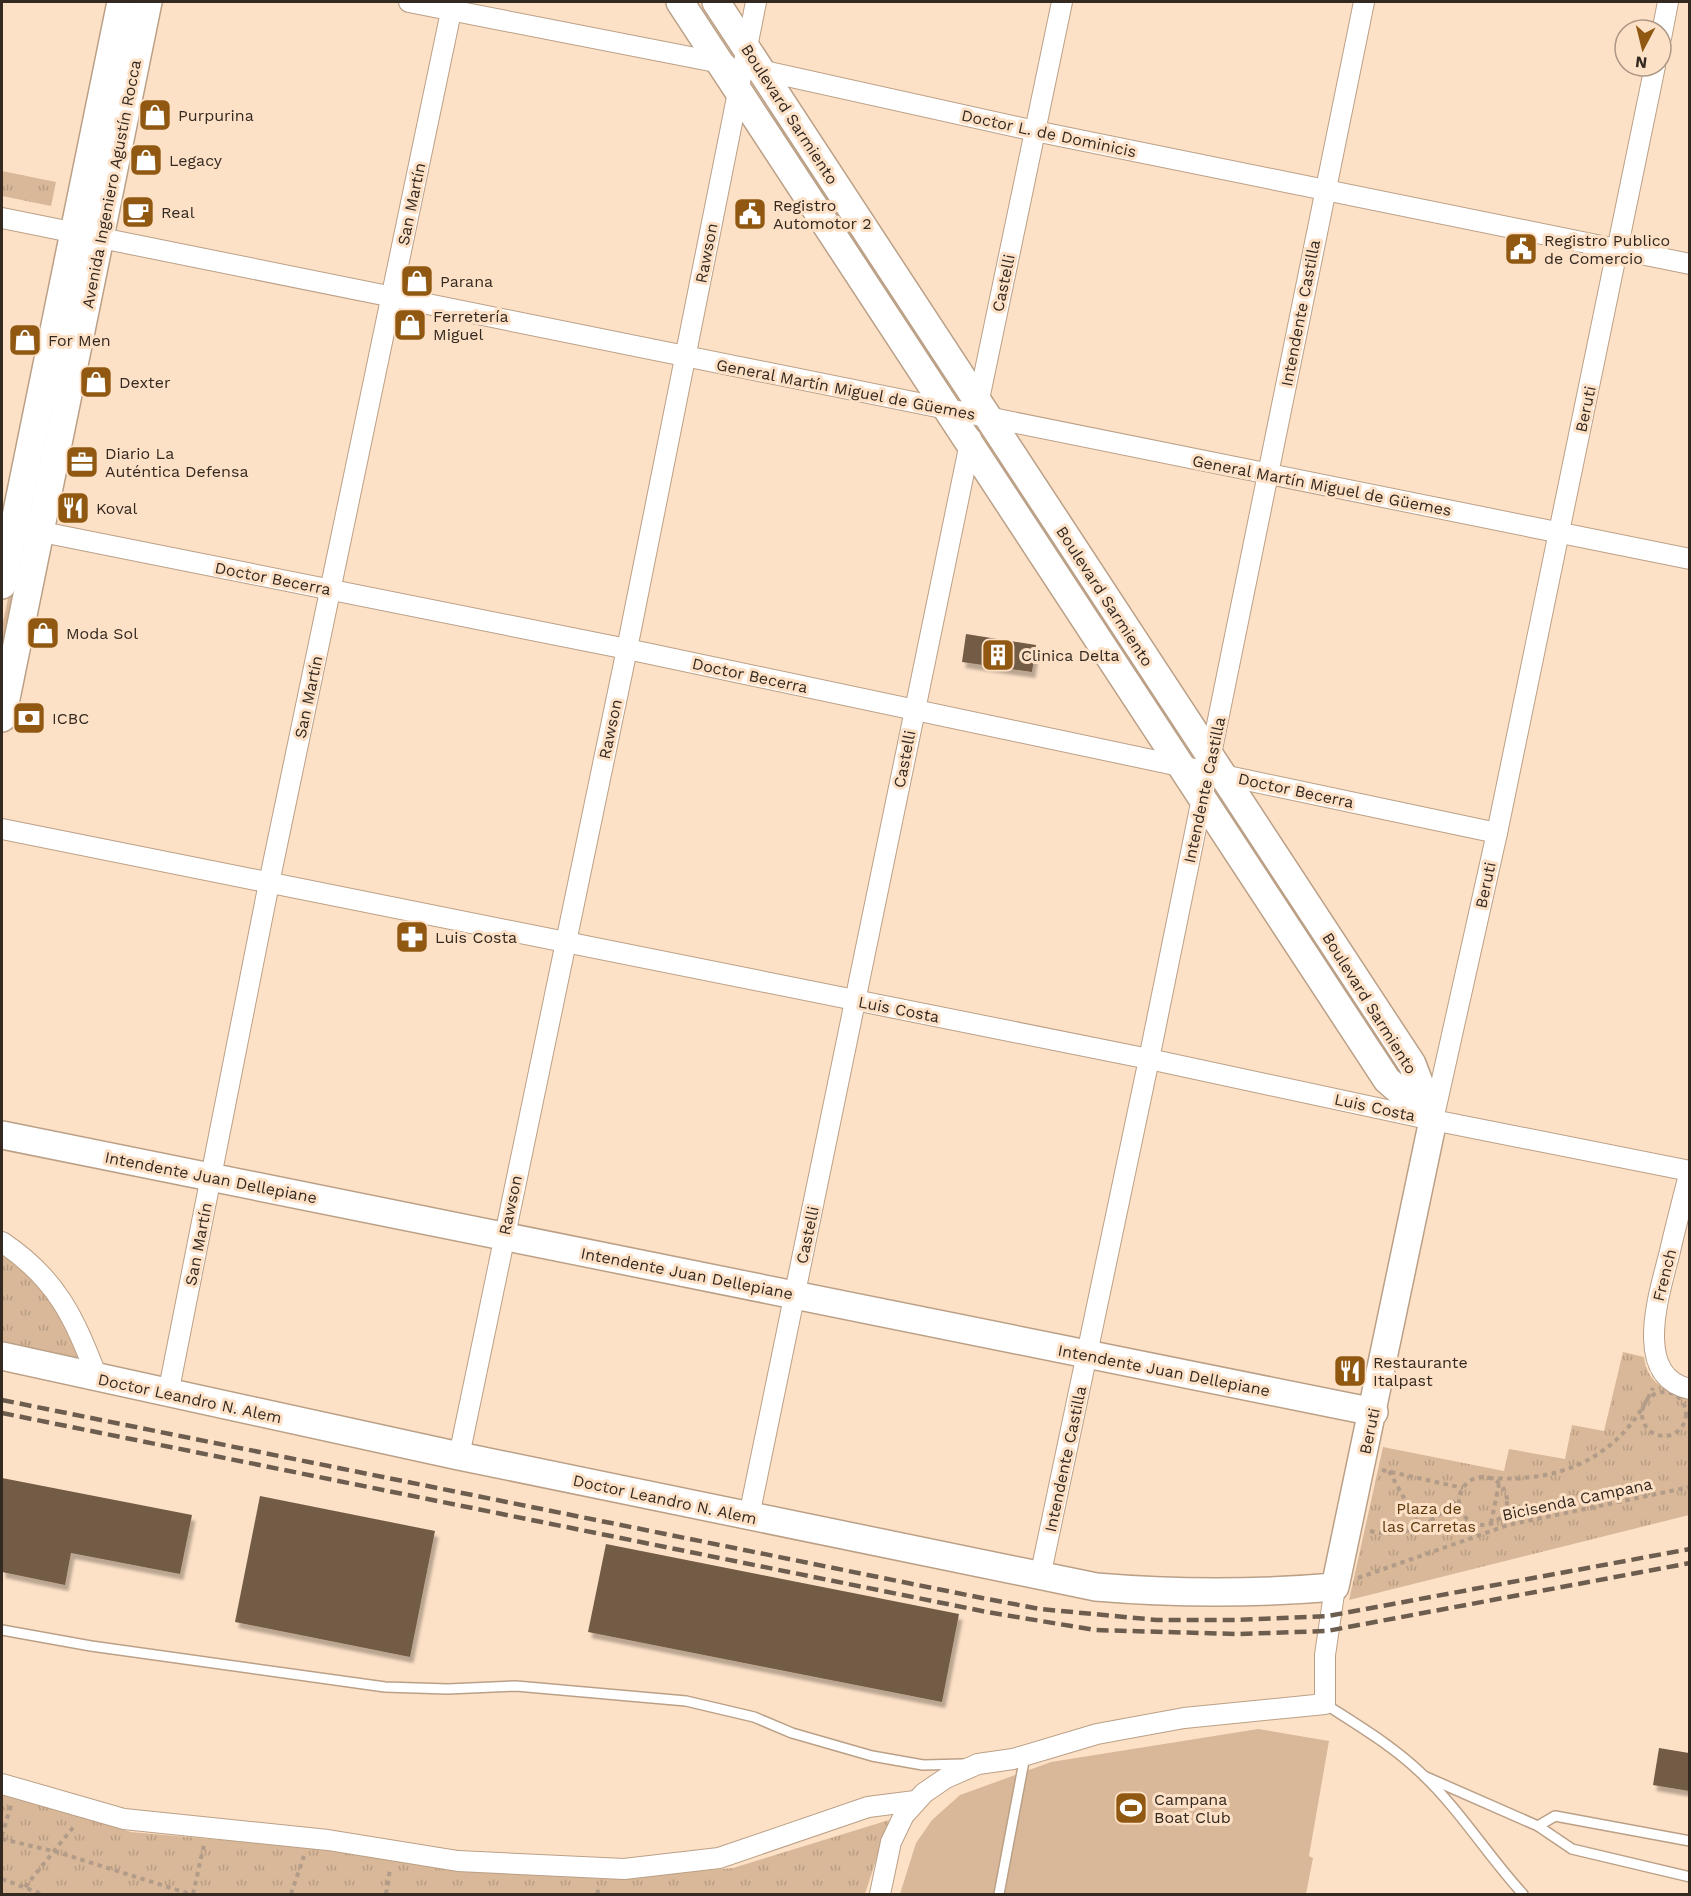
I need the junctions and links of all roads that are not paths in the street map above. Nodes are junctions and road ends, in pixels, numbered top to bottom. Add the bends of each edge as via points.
1 (121, 2) edge
2 (147, 2) edge
3 (409, 2) edge
4 (681, 2) edge
5 (716, 2) edge
6 (756, 2) edge
7 (1062, 2) edge
8 (1364, 2) edge
9 (1668, 2) edge
10 (453, 6) edge
11 (1665, 18) edge
12 (742, 68) junction
13 (1653, 78) edge
14 (1035, 131) junction
15 (1325, 190) junction
16 (2, 218) edge
17 (87, 236) junction
18 (1618, 249) junction
19 (1689, 264) edge
20 (392, 297) junction
21 (685, 356) junction
22 (948, 409) junction
23 (981, 411) junction
24 (970, 443) junction
25 (1268, 474) junction
26 (18, 527) edge
27 (1559, 533) junction
28 (1689, 559) edge
29 (2, 585) edge
30 (330, 589) junction
31 (627, 649) junction
32 (914, 710) junction
33 (2, 718) edge
34 (1181, 766) junction
35 (1214, 768) junction
36 (1202, 798) junction
37 (2, 829) edge
38 (1497, 833) junction
39 (269, 883) junction
40 (564, 942) junction
41 (855, 1000) junction
42 (1149, 1059) junction
43 (1433, 1120) junction
44 (2, 1135) edge
45 (1689, 1171) edge
46 (211, 1177) junction
47 (504, 1236) junction
48 (2, 1242) edge
49 (794, 1295) junction
50 (1087, 1354) junction
51 (2, 1356) edge
52 (97, 1377) junction
53 (1689, 1389) edge
54 (168, 1394) junction
55 (1374, 1412) junction
56 (459, 1456) junction
57 (749, 1516) junction
58 (1040, 1577) junction
59 (1335, 1587) junction
60 (2, 1630) edge
61 (1325, 1704) junction
62 (1025, 1756) junction
63 (978, 1764) junction
64 (1424, 1776) junction
65 (9, 1786) edge
66 (915, 1801) junction
67 (1538, 1826) junction
68 (1689, 1841) edge
69 (1689, 1878) edge
70 (880, 1894) edge
71 (999, 1894) edge
72 (1523, 1894) edge

1 - 17 main road, Avenida Ingeniero Agustín Rocca
2 - 17 main road, Avenida Ingeniero Agustín Rocca
3 - 10 street, Doctor L. de Dominicis
4 - 12 main road, Boulevard Sarmiento
5 - 12 main road, Boulevard Sarmiento
6 - 12 street, Rawson
7 - 14 street, Castelli
8 - 15 street, Intendente Castilla
9 - 11 street
10 - 12 street, Doctor L. de Dominicis
10 - 20 street, San Martín
12 - 14 street, Doctor L. de Dominicis
12 - 21 street, Rawson
12 - 22 main road, Boulevard Sarmiento
12 - 23 main road, Boulevard Sarmiento
13 - 18 street, Beruti
14 - 15 street, Doctor L. de Dominicis
14 - 23 street, Castelli
15 - 18 street, Doctor L. de Dominicis
15 - 25 street, Intendente Castilla
16 - 17 street, General Martín Miguel de Güemes
17 - 20 street, General Martín Miguel de Güemes
17 - 26 main road, Avenida Ingeniero Agustín Rocca
18 - 19 street, Doctor L. de Dominicis
18 - 27 street, Beruti
20 - 21 street, General Martín Miguel de Güemes
20 - 30 street, San Martín
21 - 22 street, General Martín Miguel de Güemes
21 - 31 street, Rawson
22 - 23 street, General Martín Miguel de Güemes
22 - 24 main road, Boulevard Sarmiento
23 - 24 street, Castelli
23 - 25 street, General Martín Miguel de Güemes
23 - 35 main road, Boulevard Sarmiento
24 - 32 street, Castelli
24 - 34 main road, Boulevard Sarmiento
25 - 27 street, General Martín Miguel de Güemes
25 - 35 street, Intendente Castilla
26 - 29 main road, Avenida Ingeniero Agustín Rocca
26 - 30 street, Doctor Becerra
26 - 33 main road, Avenida Ingeniero Agustín Rocca
27 - 28 street, General Martín Miguel de Güemes
27 - 38 street, Beruti
30 - 31 street, Doctor Becerra
30 - 39 street, San Martín
31 - 32 street, Doctor Becerra
31 - 40 street, Rawson
32 - 34 street, Doctor Becerra
32 - 41 street, Castelli
34 - 35 street, Doctor Becerra
34 - 36 main road, Boulevard Sarmiento
35 - 36 street, Intendente Castilla
35 - 38 street, Doctor Becerra
35 - 43 main road, Boulevard Sarmiento via 1412,1064
36 - 42 street, Intendente Castilla
36 - 43 main road, Boulevard Sarmiento via 1387,1080
37 - 39 street, Luis Costa
38 - 43 street, Beruti
39 - 40 street, Luis Costa
39 - 46 street, San Martín
40 - 41 street, Luis Costa
40 - 47 street, Rawson
41 - 42 street, Luis Costa
41 - 49 street, Castelli
42 - 43 street, Luis Costa
42 - 50 street, Intendente Castilla
43 - 45 street, Luis Costa
43 - 55 main road, Beruti
44 - 46 main road, Intendente Juan Dellepiane
45 - 53 street, French via 1653,1319 1654,1345 1665,1373
46 - 47 main road, Intendente Juan Dellepiane
46 - 54 street, San Martín
47 - 49 main road, Intendente Juan Dellepiane
47 - 56 street, Rawson
48 - 52 street via 29,1261 60,1297 81,1335
49 - 50 main road, Intendente Juan Dellepiane
49 - 57 street, Castelli
50 - 55 main road, Intendente Juan Dellepiane
50 - 58 street, Intendente Castilla
51 - 52 main road, Doctor Leandro N. Alem
52 - 54 main road, Doctor Leandro N. Alem
54 - 56 main road, Doctor Leandro N. Alem
55 - 59 main road, Beruti
56 - 57 main road, Doctor Leandro N. Alem
57 - 58 main road, Doctor Leandro N. Alem
58 - 59 main road, Doctor Leandro N. Alem via 1096,1587 1163,1592 1255,1594
59 - 61 street, Beruti via 1324,1655
60 - 63 lane via 385,1687 516,1686 686,1701 754,1717 872,1756 923,1765
61 - 62 street via 1184,1718 1097,1734
61 - 64 lane via 1393,1747
62 - 63 street
62 - 71 lane
63 - 66 street via 946,1778
64 - 67 lane
64 - 72 lane
65 - 66 street via 124,1819 310,1839 458,1862 624,1869 719,1858 868,1807
66 - 70 street via 891,1842
67 - 68 lane via 1555,1816
67 - 69 lane via 1572,1849

